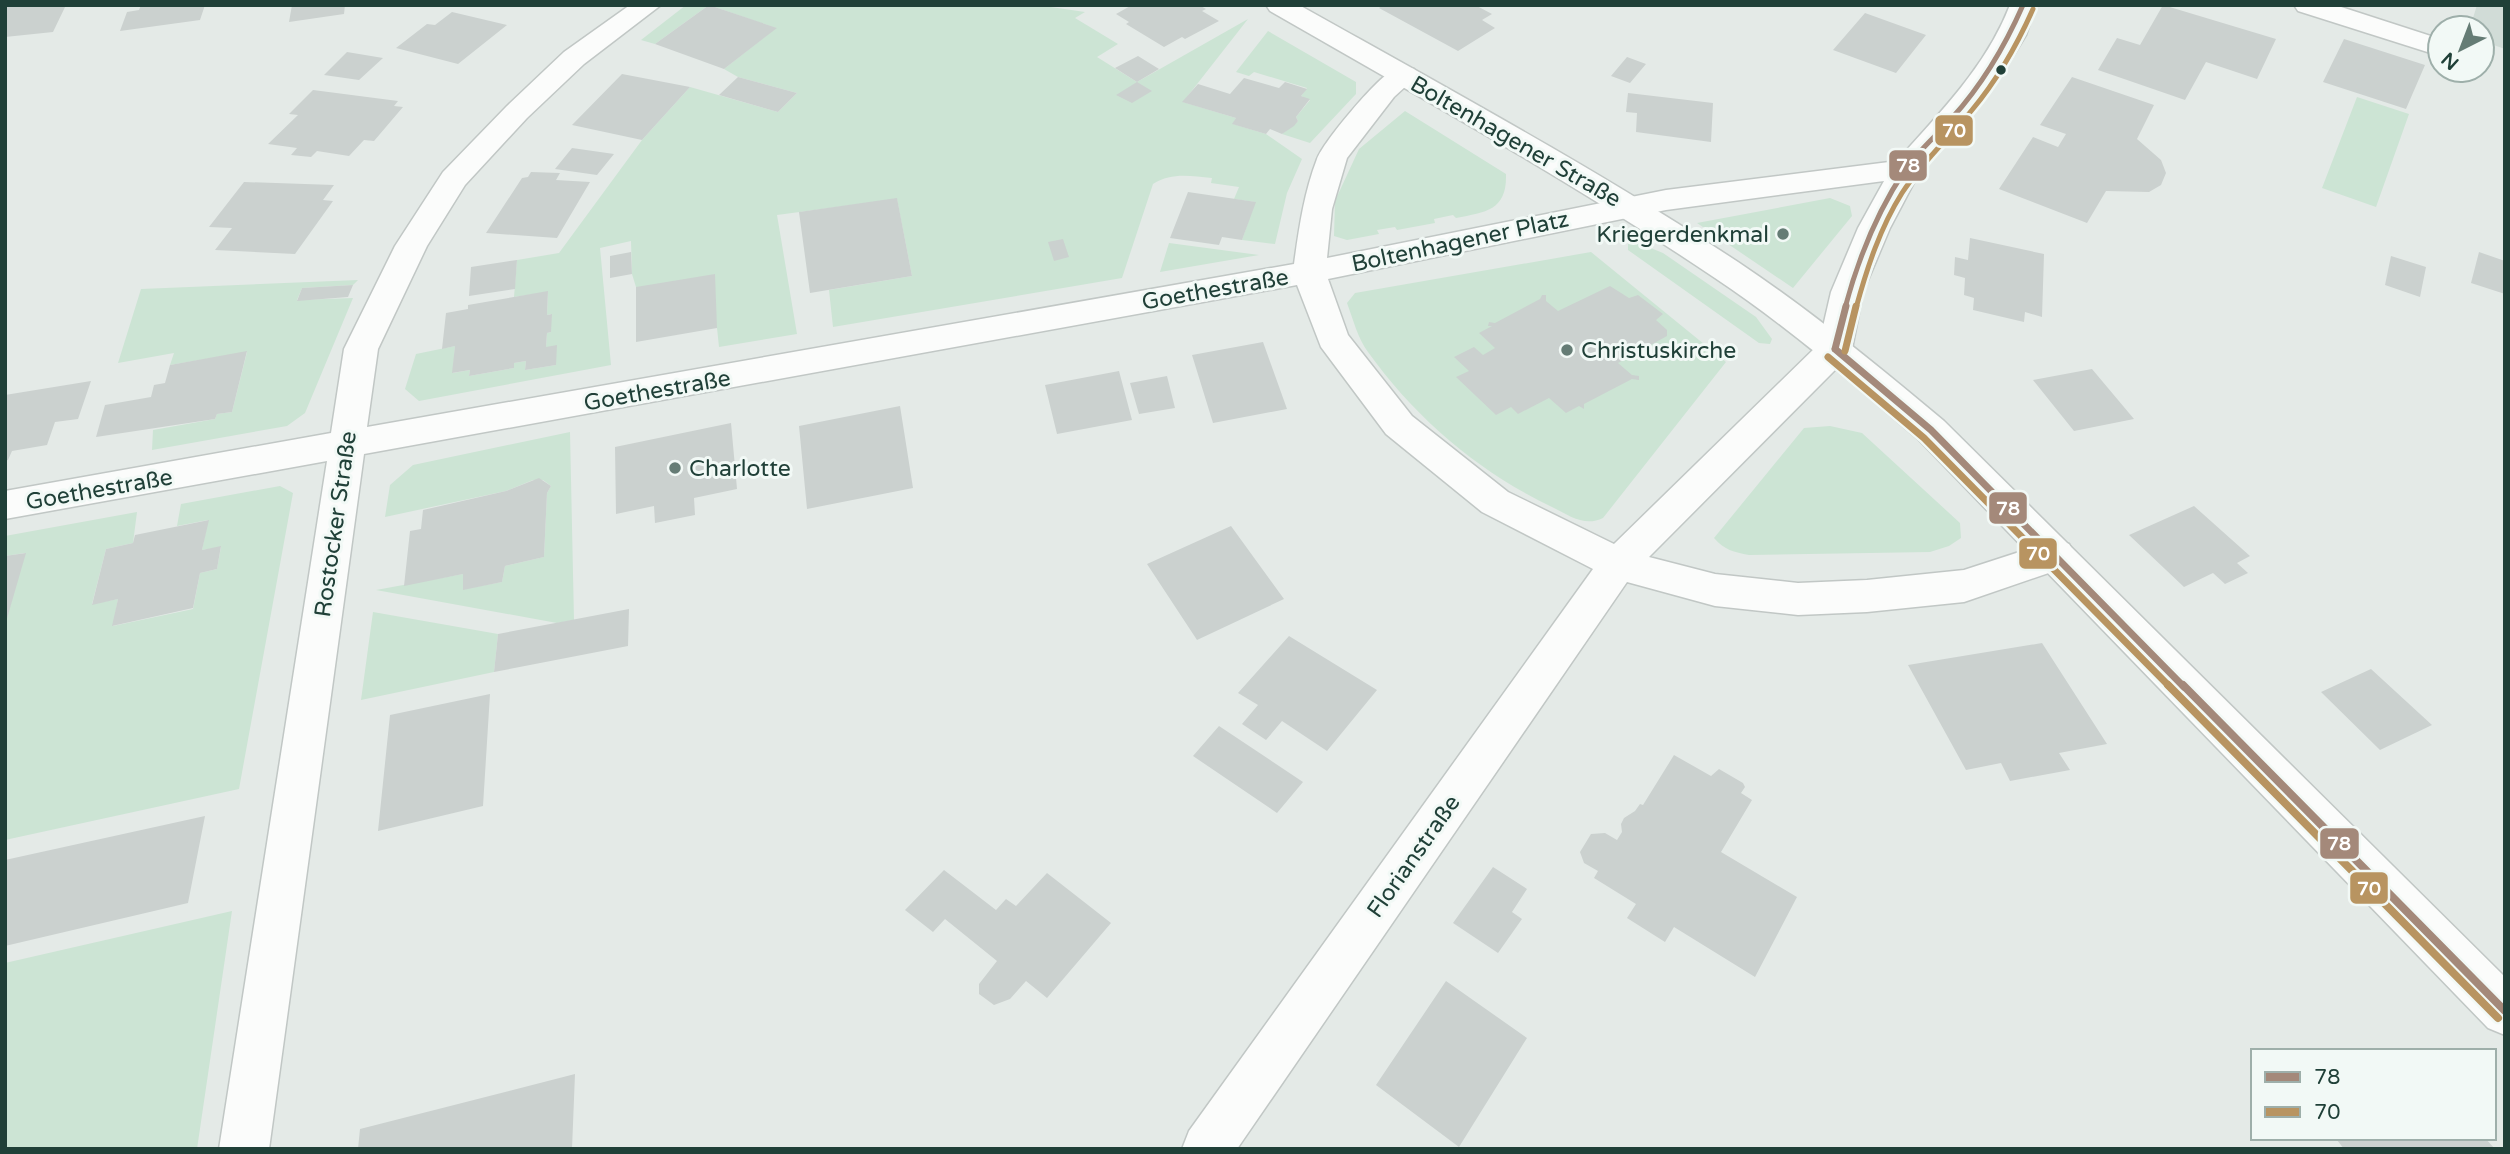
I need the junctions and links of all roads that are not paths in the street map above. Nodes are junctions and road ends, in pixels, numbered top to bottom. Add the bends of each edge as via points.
1 (648, 5) edge
2 (1279, 5) edge
3 (2023, 5) edge
4 (2307, 5) edge
5 (2426, 43) edge
6 (1404, 75) junction
7 (1906, 169) junction
8 (1630, 207) junction
9 (1309, 272) junction
10 (1836, 349) junction
11 (346, 446) junction
12 (5, 505) edge
13 (2056, 555) junction
14 (1618, 564) junction
15 (2505, 1011) edge
16 (244, 1149) edge
17 (1208, 1149) edge

1 - 11 street, Rostocker Straße via 574,58 454,179 411,246 361,349
2 - 6 street, Boltenhagener Straße
3 - 7 street via 1991,70
4 - 5 street
6 - 8 street, Boltenhagener Straße
6 - 9 street via 1384,91 1333,156 1317,209
7 - 8 street, Boltenhagener Platz
7 - 10 street via 1847,292
8 - 9 street, Boltenhagener Platz
8 - 10 street, Boltenhagener Straße
9 - 11 street, Goethestraße
9 - 14 street via 1334,339 1399,425 1494,502
10 - 13 street, Boltenhagener Straße via 1931,430
10 - 14 street
11 - 12 street, Goethestraße
11 - 16 street, Rostocker Straße
13 - 14 street via 1964,586 1798,599 1715,590
13 - 15 street, Boltenhagener Straße
14 - 17 street, Florianstraße

